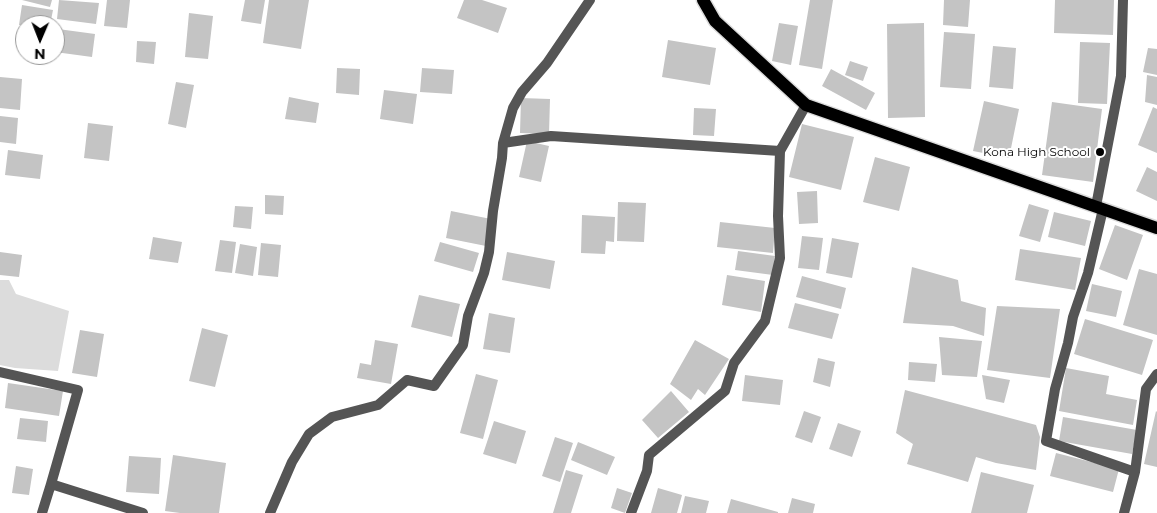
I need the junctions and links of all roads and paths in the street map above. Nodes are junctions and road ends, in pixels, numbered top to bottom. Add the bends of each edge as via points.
1 (590, 0) edge
2 (703, 0) edge
3 (1123, 0) edge
4 (806, 105) junction
5 (503, 143) junction
6 (780, 151) junction
7 (1100, 207) junction
8 (1157, 228) edge
9 (0, 372) edge
10 (1157, 374) edge
11 (1135, 472) junction
12 (50, 484) junction
13 (42, 513) edge
14 (143, 513) edge
15 (270, 513) edge
16 (631, 513) edge
17 (1124, 513) edge

1 - 5 street via 547,63 522,92 513,108
2 - 4 main road via 715,21
3 - 7 street via 1121,76
4 - 6 street
4 - 7 main road
5 - 6 street via 551,136
5 - 15 street via 489,252 468,316 463,345 434,386 407,380 378,405 332,417 309,434 292,462
6 - 16 street via 780,258 765,321 734,363 725,391 649,455 647,471
7 - 8 main road
7 - 11 street via 1088,272 1055,389 1046,441
9 - 12 street via 78,390
10 - 11 street via 1146,389
11 - 17 street
12 - 13 street
12 - 14 street

